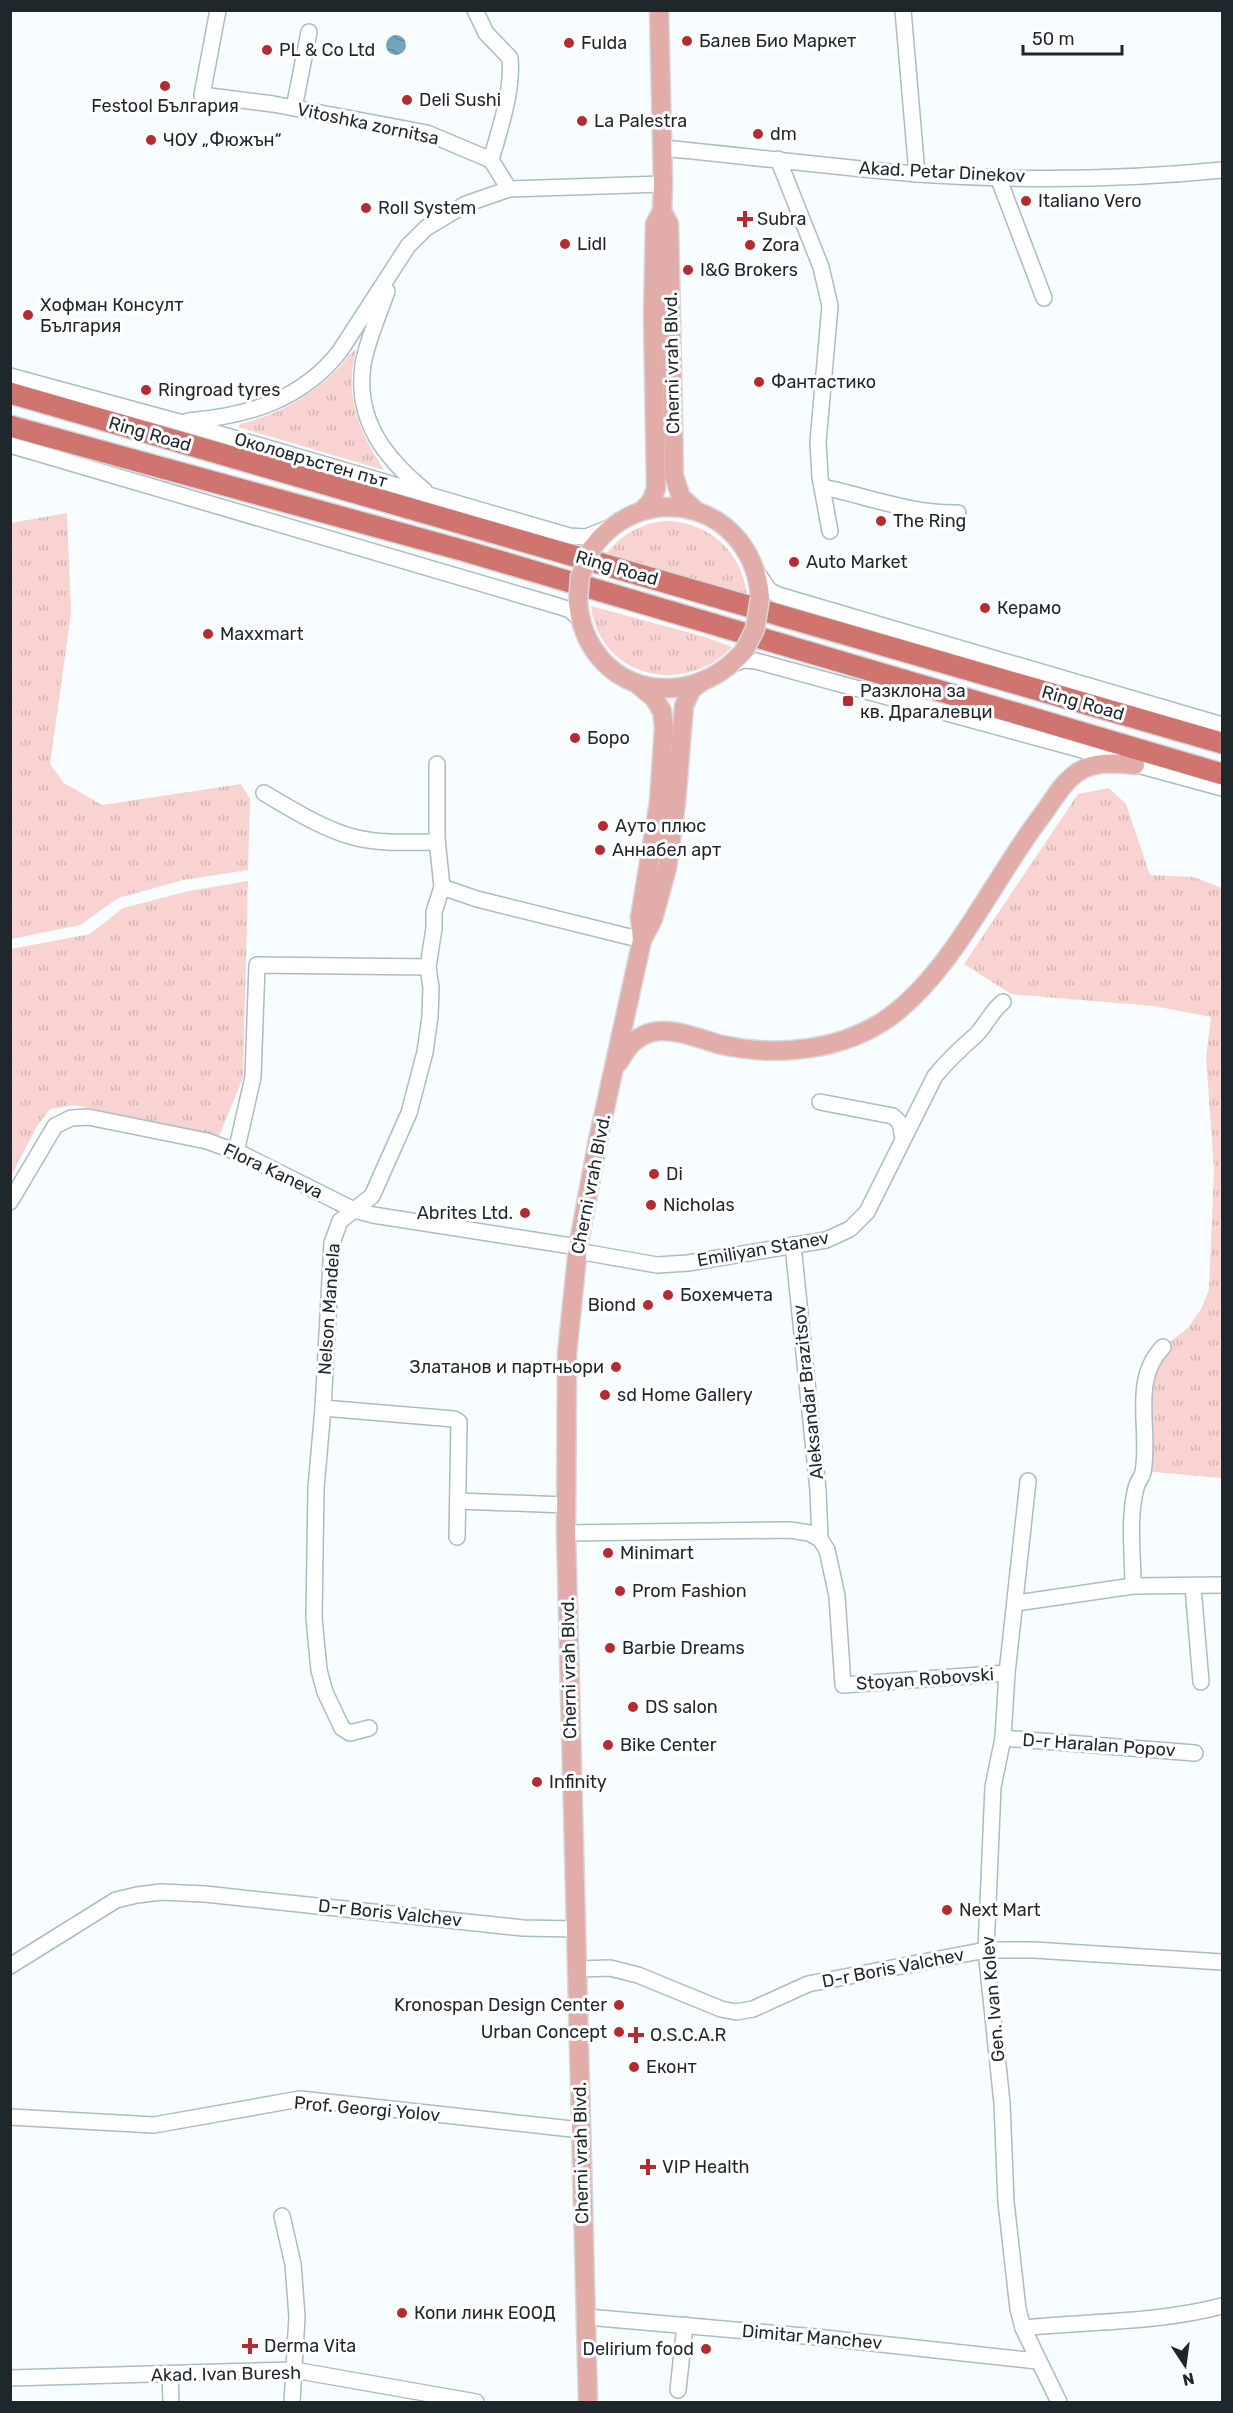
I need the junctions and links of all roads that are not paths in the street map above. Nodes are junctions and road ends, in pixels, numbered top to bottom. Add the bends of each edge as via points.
1 (218, 10) edge
2 (475, 10) edge
3 (659, 10) edge
4 (903, 10) edge
5 (309, 32) dead end
6 (294, 108) junction
7 (662, 148) junction
8 (778, 159) junction
9 (491, 160) junction
10 (1222, 170) edge
11 (917, 174) junction
12 (998, 177) junction
13 (663, 184) junction
14 (509, 189) junction
15 (662, 211) junction
16 (394, 268) junction
17 (1044, 298) dead end
18 (10, 376) edge
19 (10, 387) edge
20 (10, 393) edge
21 (43, 402) junction
22 (179, 422) junction
23 (16, 429) edge
24 (10, 445) edge
25 (822, 487) junction
26 (431, 495) junction
27 (695, 510) junction
28 (642, 511) junction
29 (958, 513) dead end
30 (611, 527) junction
31 (830, 531) dead end
32 (756, 571) junction
33 (580, 620) junction
34 (730, 665) junction
35 (636, 683) junction
36 (700, 683) junction
37 (1222, 725) edge
38 (1222, 743) edge
39 (437, 764) dead end
40 (1135, 765) junction
41 (1222, 774) edge
42 (1222, 788) edge
43 (264, 794) dead end
44 (437, 842) junction
45 (442, 887) junction
46 (642, 940) junction
47 (428, 967) junction
48 (1003, 1002) dead end
49 (614, 1072) junction
50 (820, 1102) dead end
51 (903, 1138) junction
52 (236, 1152) junction
53 (10, 1202) edge
54 (354, 1210) junction
55 (793, 1245) junction
56 (578, 1249) junction
57 (1163, 1347) dead end
58 (323, 1408) junction
59 (1028, 1481) dead end
60 (458, 1501) junction
61 (566, 1505) junction
62 (566, 1533) junction
63 (457, 1537) dead end
64 (820, 1539) junction
65 (1222, 1585) edge
66 (1133, 1586) junction
67 (1193, 1587) junction
68 (1016, 1603) junction
69 (1007, 1673) junction
70 (1201, 1682) dead end
71 (843, 1684) joint
72 (369, 1728) dead end
73 (1003, 1738) junction
74 (1195, 1753) dead end
75 (576, 1929) junction
76 (986, 1950) junction
77 (1222, 1962) edge
78 (10, 1966) edge
79 (577, 1969) junction
80 (10, 2117) edge
81 (581, 2130) junction
82 (282, 2216) dead end
83 (1222, 2306) edge
84 (587, 2317) junction
85 (685, 2325) junction
86 (1023, 2328) junction
87 (1037, 2361) junction
88 (294, 2370) junction
89 (170, 2374) junction
90 (10, 2378) edge
91 (678, 2390) dead end
92 (435, 2399) edge
93 (171, 2403) edge
94 (292, 2403) edge
95 (476, 2403) edge
96 (588, 2403) edge
97 (1059, 2403) edge

1 - 6 street, Vitoshka zornitsa via 202,95
2 - 9 street via 486,33 510,58 502,120
3 - 7 main road, Cherni vrah Blvd.
4 - 11 street
5 - 6 street
6 - 9 street, Vitoshka zornitsa via 427,133
7 - 8 street, Akad. Petar Dinekov
7 - 13 main road, Cherni vrah Blvd.
8 - 11 street, Akad. Petar Dinekov
8 - 25 street via 821,267 830,306 818,442
9 - 14 street
10 - 12 street, Akad. Petar Dinekov via 1153,177
11 - 12 street, Akad. Petar Dinekov
12 - 17 street
13 - 14 street
13 - 15 main road, Cherni vrah Blvd.
14 - 16 street via 466,204 426,228
15 - 27 main road, Cherni vrah Blvd. via 669,224 674,476 681,497
15 - 28 main road, Cherni vrah Blvd. via 655,224 653,315 656,488
16 - 22 street via 331,363 304,386 256,409
16 - 26 street via 363,364 365,408 382,449
18 - 22 street, Околовръстен път
19 - 21 highway
20 - 21 highway, Ring Road
21 - 38 highway, Ring Road
22 - 26 street, Околовръстен път
23 - 41 highway, Ring Road via 465,551
24 - 33 street via 558,606 570,610
25 - 29 street via 910,509
25 - 31 street
26 - 30 street, Околовръстен път via 569,536 586,537
27 - 28 main road via 672,507
27 - 32 main road via 732,532 746,548
28 - 30 main road
30 - 33 main road, bridge via 592,548 580,577
32 - 34 main road, bridge via 760,598 755,629 744,651
32 - 37 street, Ring Road via 769,590 778,595
33 - 35 main road via 602,659
34 - 36 main road
34 - 40 street via 756,661
35 - 36 main road via 667,689
35 - 46 main road, Cherni vrah Blvd. via 654,698 662,711 664,728 658,813 640,917
36 - 46 main road, Cherni vrah Blvd. via 691,690 684,706 671,848 653,919
39 - 44 street, Nelson Mandela
40 - 42 street
40 - 49 main road via 1099,764 1072,776 1029,831 934,975 907,1003 871,1028 830,1044 790,1051 733,1047 668,1031 651,1032 633,1042
43 - 44 street via 316,822 357,838
44 - 45 street, Nelson Mandela
45 - 46 street
45 - 47 street, Nelson Mandela via 435,905
46 - 49 main road, Cherni vrah Blvd.
47 - 52 street via 257,965 253,1077
47 - 54 street, Nelson Mandela via 430,1017 415,1096 372,1196
48 - 51 street, Emiliyan Stanev via 935,1076
49 - 56 main road, Cherni vrah Blvd.
50 - 51 street via 893,1116 900,1123
51 - 55 street, Emiliyan Stanev via 859,1222 832,1238
52 - 53 street, Flora Kaneva via 195,1139 88,1117 71,1118 55,1126
52 - 54 street, Flora Kaneva
54 - 56 street, Flora Kaneva
54 - 58 street, Nelson Mandela via 340,1221 332,1243
55 - 56 street, Emiliyan Stanev via 673,1264 639,1263
55 - 64 street, Aleksandar Brazitsov
56 - 61 main road, Cherni vrah Blvd. via 567,1354
57 - 66 street via 1147,1370 1143,1471 1133,1508
58 - 60 street via 459,1422
58 - 72 street, Nelson Mandela via 316,1488 315,1633 319,1670 334,1714 346,1732
59 - 68 street, Gen. Ivan Kolev
60 - 61 street
60 - 63 street
61 - 62 main road, Cherni vrah Blvd.
62 - 64 street via 790,1530
62 - 75 main road, Cherni vrah Blvd.
64 - 71 street, Aleksandar Brazitsov via 827,1550 837,1596
65 - 67 street
66 - 67 street
66 - 68 street
67 - 70 street
68 - 69 street, Gen. Ivan Kolev
69 - 71 street, Stoyan Robovski
69 - 73 street, Gen. Ivan Kolev
73 - 74 street, D-r Haralan Popov
73 - 76 street, Gen. Ivan Kolev via 993,1787
75 - 78 street, D-r Boris Valchev via 523,1928 161,1892 116,1900
75 - 79 main road, Cherni vrah Blvd.
76 - 77 street, D-r Boris Valchev
76 - 79 street, D-r Boris Valchev via 808,1984 753,2009 736,2012 638,1975 610,1968
76 - 86 street, Gen. Ivan Kolev via 1002,2103 1006,2202
79 - 81 main road, Cherni vrah Blvd.
80 - 81 street, Prof. Georgi Yolov via 154,2125 300,2099
81 - 84 main road, Cherni vrah Blvd.
82 - 88 street via 293,2264 297,2317
83 - 86 street via 1153,2319
84 - 85 street, Dimitar Manchev
84 - 96 main road, Cherni vrah Blvd.
85 - 87 street, Dimitar Manchev
85 - 91 street
86 - 87 street, Gen. Ivan Kolev
87 - 97 street, Gen. Ivan Kolev
88 - 89 street, Akad. Ivan Buresh
88 - 92 street, Akad. Ivan Buresh
88 - 94 street
89 - 90 street, Akad. Ivan Buresh
89 - 93 street
92 - 95 street, Akad. Ivan Buresh

